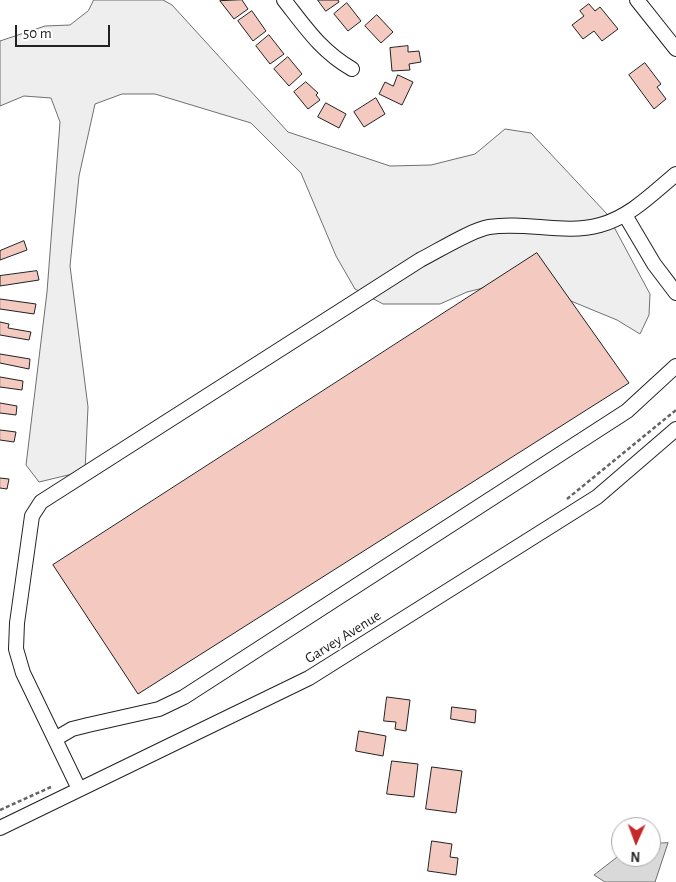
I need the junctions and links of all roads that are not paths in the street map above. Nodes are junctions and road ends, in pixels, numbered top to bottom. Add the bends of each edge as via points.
1 (284, 0) edge
2 (638, 0) edge
3 (676, 49) edge
4 (352, 69) dead end
5 (676, 174) edge
6 (625, 215) junction
7 (676, 293) edge
8 (676, 366) edge
9 (676, 429) edge
10 (55, 739) junction
11 (76, 783) junction
12 (0, 828) edge

1 - 4 street via 321,47
2 - 3 street
5 - 6 street
6 - 7 street via 654,264
6 - 10 street via 600,225 571,229 488,227 460,239 420,260 41,502 32,516 16,649 23,673
8 - 10 street via 627,411 184,697 159,709 72,729
9 - 11 street, Garvey Avenue via 597,497 309,678
10 - 11 street
11 - 12 street, Garvey Avenue

